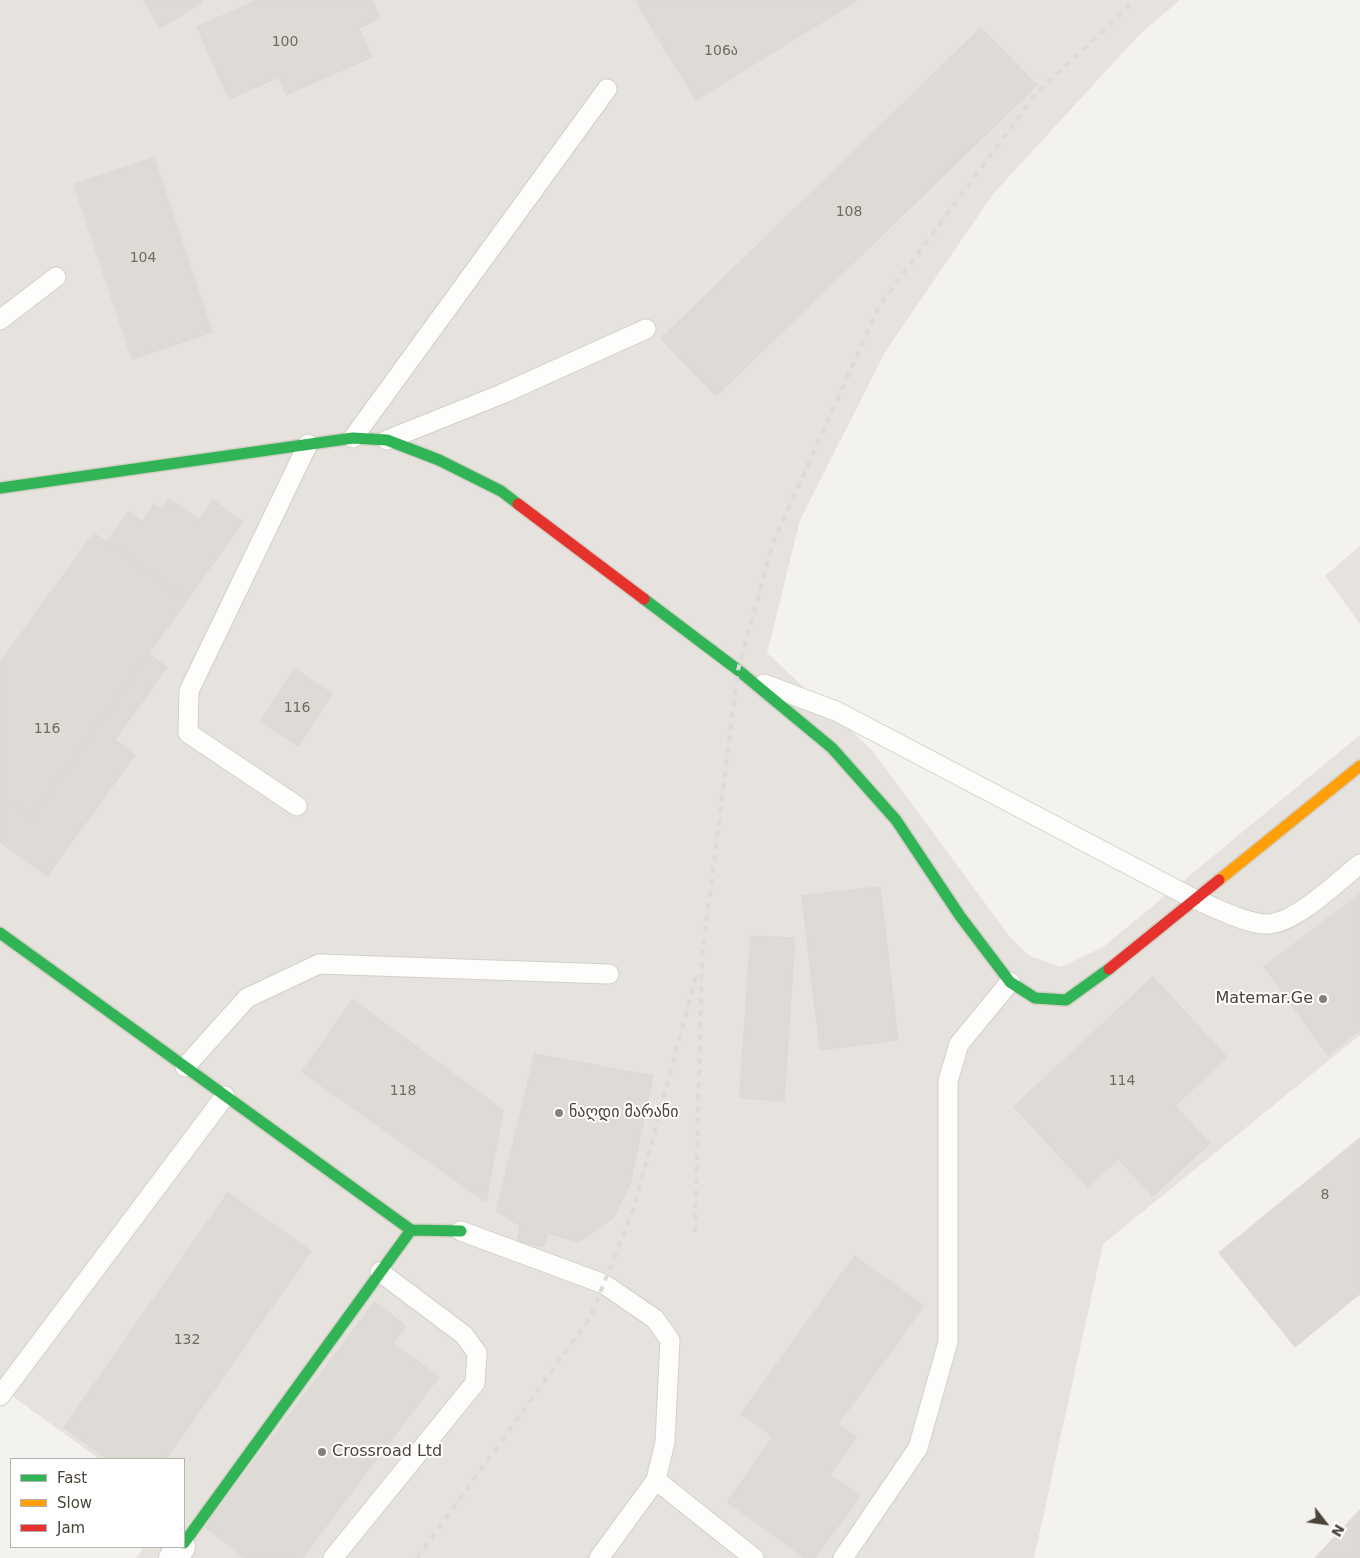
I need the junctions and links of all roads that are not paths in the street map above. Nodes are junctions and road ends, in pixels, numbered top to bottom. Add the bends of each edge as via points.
1 (607, 89) dead end
2 (56, 277) dead end
3 (0, 320) edge
4 (646, 329) dead end
5 (353, 438) junction
6 (387, 440) junction
7 (308, 444) junction
8 (0, 488) edge
9 (748, 679) junction
10 (1360, 766) edge
11 (297, 806) dead end
12 (1360, 864) edge
13 (1194, 900) junction
14 (0, 933) edge
15 (609, 974) dead end
16 (1010, 982) junction
17 (185, 1067) junction
18 (225, 1096) junction
19 (411, 1230) junction
20 (462, 1231) joint
21 (380, 1272) junction
22 (0, 1396) edge
23 (656, 1480) junction
24 (185, 1542) edge
25 (333, 1558) edge
26 (599, 1558) edge
27 (754, 1558) edge
28 (844, 1558) edge

1 - 5 lane
2 - 3 lane
4 - 6 lane via 502,394
5 - 6 street
5 - 7 street
6 - 9 street via 439,460 501,491
7 - 8 street
7 - 11 lane via 189,691 188,733
9 - 13 lane via 836,711
9 - 16 street via 832,748 896,820 960,916
10 - 13 street
12 - 13 lane via 1294,916 1268,924 1244,919
13 - 16 street via 1066,1000 1035,998
14 - 17 street
15 - 17 lane via 319,964 247,998
16 - 28 lane via 959,1044 948,1080 948,1342 918,1448
17 - 18 street
18 - 19 street
18 - 22 lane
19 - 20 street
19 - 21 street
20 - 23 lane via 604,1284 656,1319 670,1340 665,1442
21 - 24 street
21 - 25 lane via 464,1335 478,1354 475,1383
23 - 26 lane
23 - 27 lane

